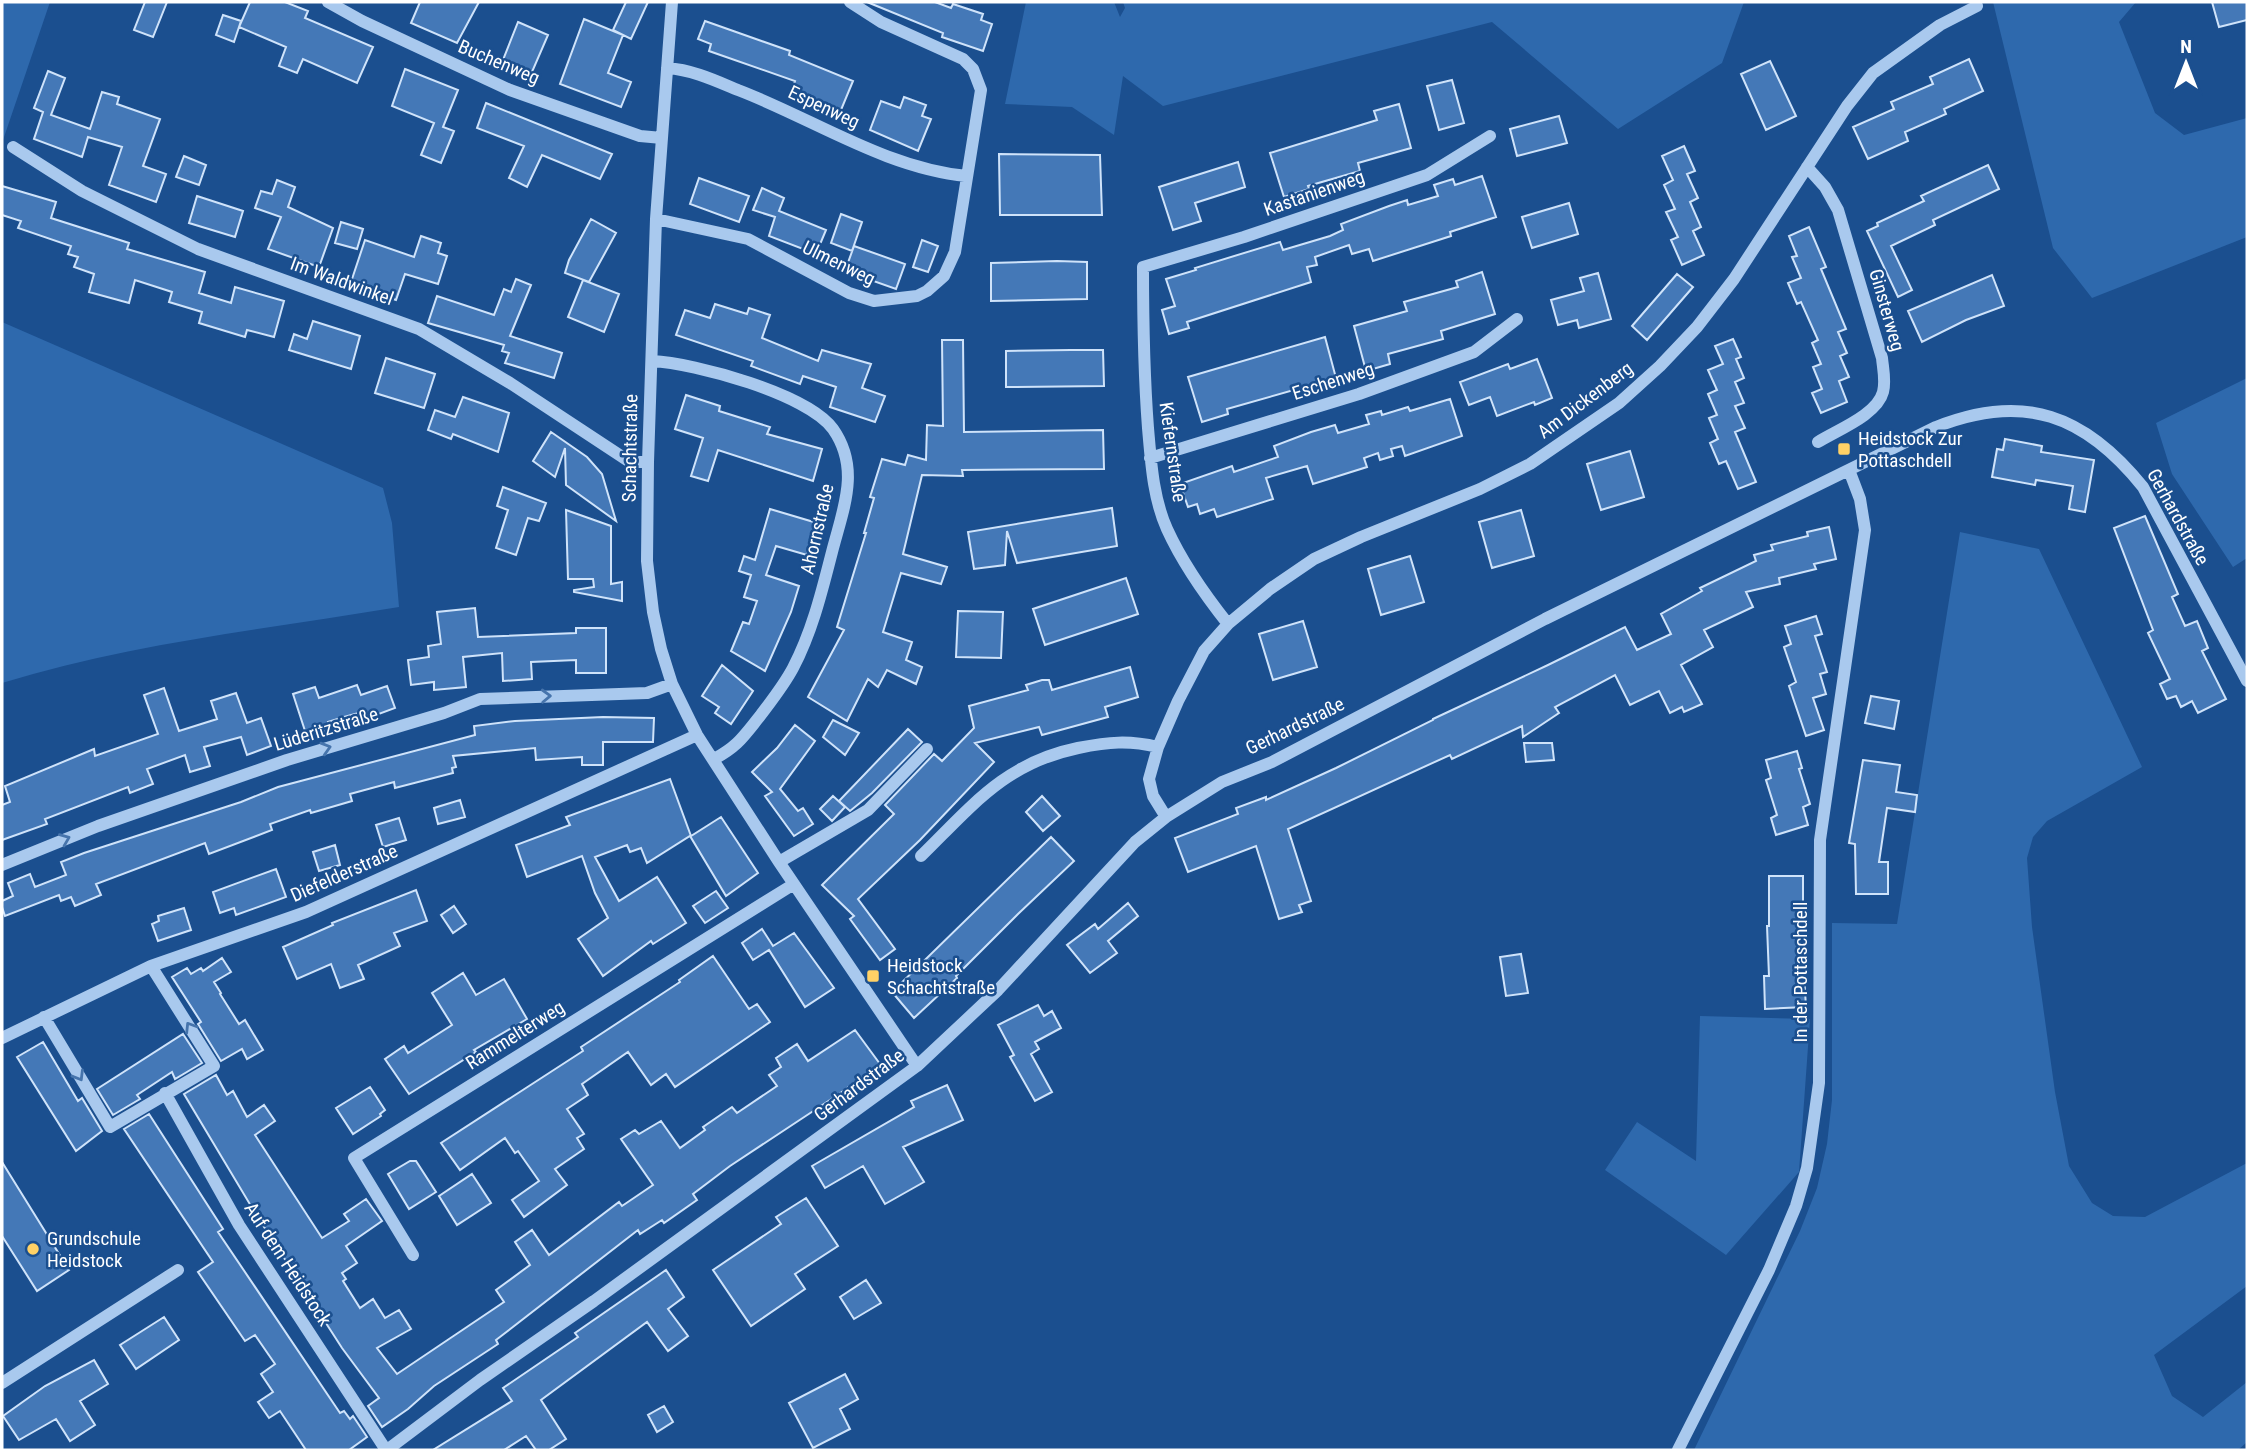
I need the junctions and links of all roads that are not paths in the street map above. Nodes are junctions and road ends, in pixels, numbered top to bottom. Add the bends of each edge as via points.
1 (328, 2) edge
2 (673, 2) edge
3 (850, 2) edge
4 (1977, 6) dead end
5 (667, 68) junction
6 (1490, 136) dead end
7 (662, 138) junction
8 (13, 147) dead end
9 (1807, 167) junction
10 (967, 176) junction
11 (656, 219) junction
12 (1143, 267) joint
13 (1517, 319) dead end
14 (652, 361) junction
15 (1818, 442) dead end
16 (1150, 458) junction
17 (648, 462) junction
18 (1849, 470) junction
19 (1228, 624) junction
20 (2247, 681) edge
21 (673, 684) junction
22 (697, 735) junction
23 (1158, 747) junction
24 (927, 750) dead end
25 (714, 759) junction
26 (1166, 817) junction
27 (921, 856) dead end
28 (779, 862) junction
29 (2, 865) edge
30 (794, 884) junction
31 (151, 966) junction
32 (44, 1017) junction
33 (2, 1038) edge
34 (917, 1066) junction
35 (165, 1093) junction
36 (413, 1255) dead end
37 (178, 1270) dead end
38 (2, 1383) edge
39 (387, 1450) edge
40 (1678, 1450) edge

1 - 7 street, Buchenweg via 510,90 640,136
2 - 5 street, Schachtstraße
3 - 10 street, Ulmenweg via 881,22 963,59 973,69 981,90
4 - 9 street, Am Dickenberg via 1940,25 1873,73
5 - 7 street, Schachtstraße
5 - 10 street, Espenweg via 688,70 757,97 889,158
6 - 12 street, Kastanienweg via 1427,175
7 - 11 street, Schachtstraße
8 - 17 street, Im Waldwinkel via 82,191 198,249 419,329 630,462
9 - 15 street, Ginsterweg via 1838,210 1884,375 1883,392 1874,409
9 - 19 street, Am Dickenberg via 1697,327 1619,403 1530,464 1314,559
10 - 11 street, Ulmenweg via 955,252 944,276 917,296 885,302 849,293 748,239
11 - 14 street, Schachtstraße
12 - 16 street, Kiefernstraße
13 - 16 street, Eschenweg via 1474,352 1359,394
14 - 17 street, Schachtstraße
14 - 25 street, Ahornstraße via 675,362 805,406 832,427 849,467 847,496 817,607 794,666 734,748
16 - 19 street, Kiefernstraße via 1167,530
17 - 21 street, Schachtstraße via 647,561 653,612
18 - 20 street, Gerhardstraße via 1936,427 1980,413 2028,412 2079,427 2123,462 2143,487
18 - 26 street, Gerhardstraße via 1545,619 1272,762 1222,782
18 - 40 street, In der Pottaschdell via 1865,530 1820,840 1819,1083 1814,1132 1797,1206
19 - 23 street, Am Dickenberg via 1204,651
21 - 22 street, Schachtstraße
29 -> 21 street, Lüderitzstraße via 286,760 480,699 647,693
22 - 25 street, Schachtstraße
22 - 31 street, Diefelderstraße via 306,912
23 - 26 street, Am Dickenberg via 1149,779
23 - 27 street via 1112,741 1030,762 985,792
24 - 28 street via 868,810
25 - 28 street, Schachtstraße
26 - 34 street, Gerhardstraße via 1135,842 998,990
28 - 30 street, Schachtstraße
30 - 34 street, Schachtstraße
30 - 36 street, Rammelterweg via 354,1158
31 - 32 street, Diefelderstraße
35 -> 31 street via 215,1066
32 - 33 street, Diefelderstraße
32 -> 35 street via 110,1127
34 - 39 street, Gerhardstraße
35 - 39 street, Auf dem Heidstock via 239,1224
37 - 38 street

